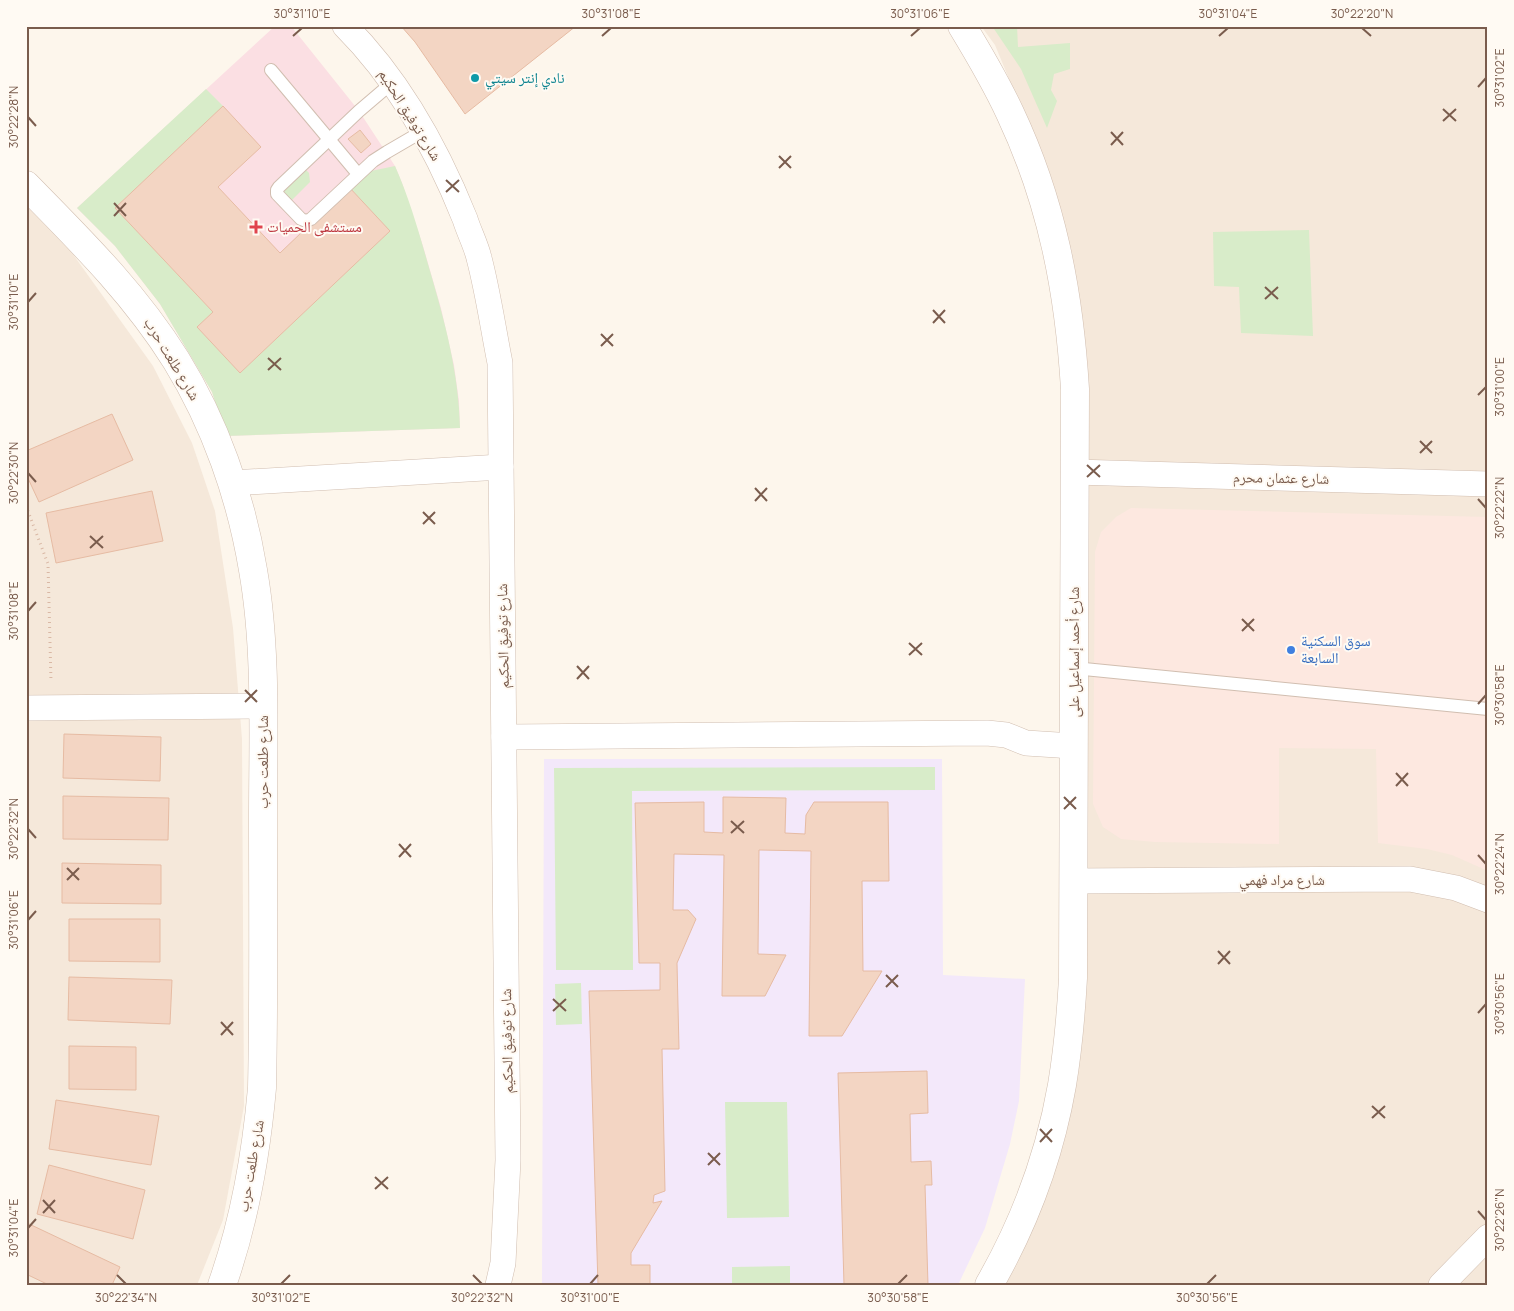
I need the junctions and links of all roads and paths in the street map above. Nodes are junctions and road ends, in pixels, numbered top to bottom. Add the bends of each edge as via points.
1 (345, 26) edge
2 (962, 26) edge
3 (271, 70) dead end
4 (393, 82) junction
5 (423, 131) junction
6 (329, 139) junction
7 (358, 174) junction
8 (26, 185) edge
9 (501, 467) junction
10 (1074, 472) junction
11 (232, 483) junction
12 (1488, 484) edge
13 (26, 506) edge
14 (1074, 668) junction
15 (263, 706) junction
16 (26, 708) edge
17 (52, 708) junction
18 (1488, 709) edge
19 (504, 738) junction
20 (1073, 746) junction
21 (1073, 880) junction
22 (1488, 900) edge
23 (1488, 1237) edge
24 (222, 1285) edge
25 (498, 1285) edge
26 (989, 1285) edge
27 (1441, 1285) edge

1 - 4 street, شارع توفيق الحكيم
2 - 10 street, شارع أحمد إسماعيل على via 1010,112 1031,162 1058,251 1072,342
3 - 6 lane
4 - 5 street, شارع توفيق الحكيم
4 - 6 lane
5 - 7 lane
5 - 9 street, شارع توفيق الحكيم via 451,184 479,257 500,363
6 - 7 lane
6 - 7 lane via 279,187 278,194 306,221
8 - 11 street, شارع طلعت حرب via 94,254 152,324 198,400
9 - 11 street
9 - 19 street, شارع توفيق الحكيم
10 - 12 street, شارع عثمان محرم
10 - 14 street, شارع أحمد إسماعيل على
11 - 15 street, شارع طلعت حرب via 253,570 259,615
13 - 17 path via 48,564
14 - 18 lane
14 - 20 street, شارع أحمد إسماعيل على
15 - 17 street
15 - 24 street, شارع طلعت حرب via 262,1088 257,1147 246,1205
16 - 17 street
19 - 20 street via 987,732 1026,742
19 - 25 street, شارع توفيق الحكيم via 508,1160
20 - 21 street, شارع أحمد إسماعيل على
21 - 22 street, شارع مراد فهمي via 1410,879 1456,888
21 - 26 street, شارع أحمد إسماعيل على via 1073,978 1062,1086 1032,1191
23 - 27 street

